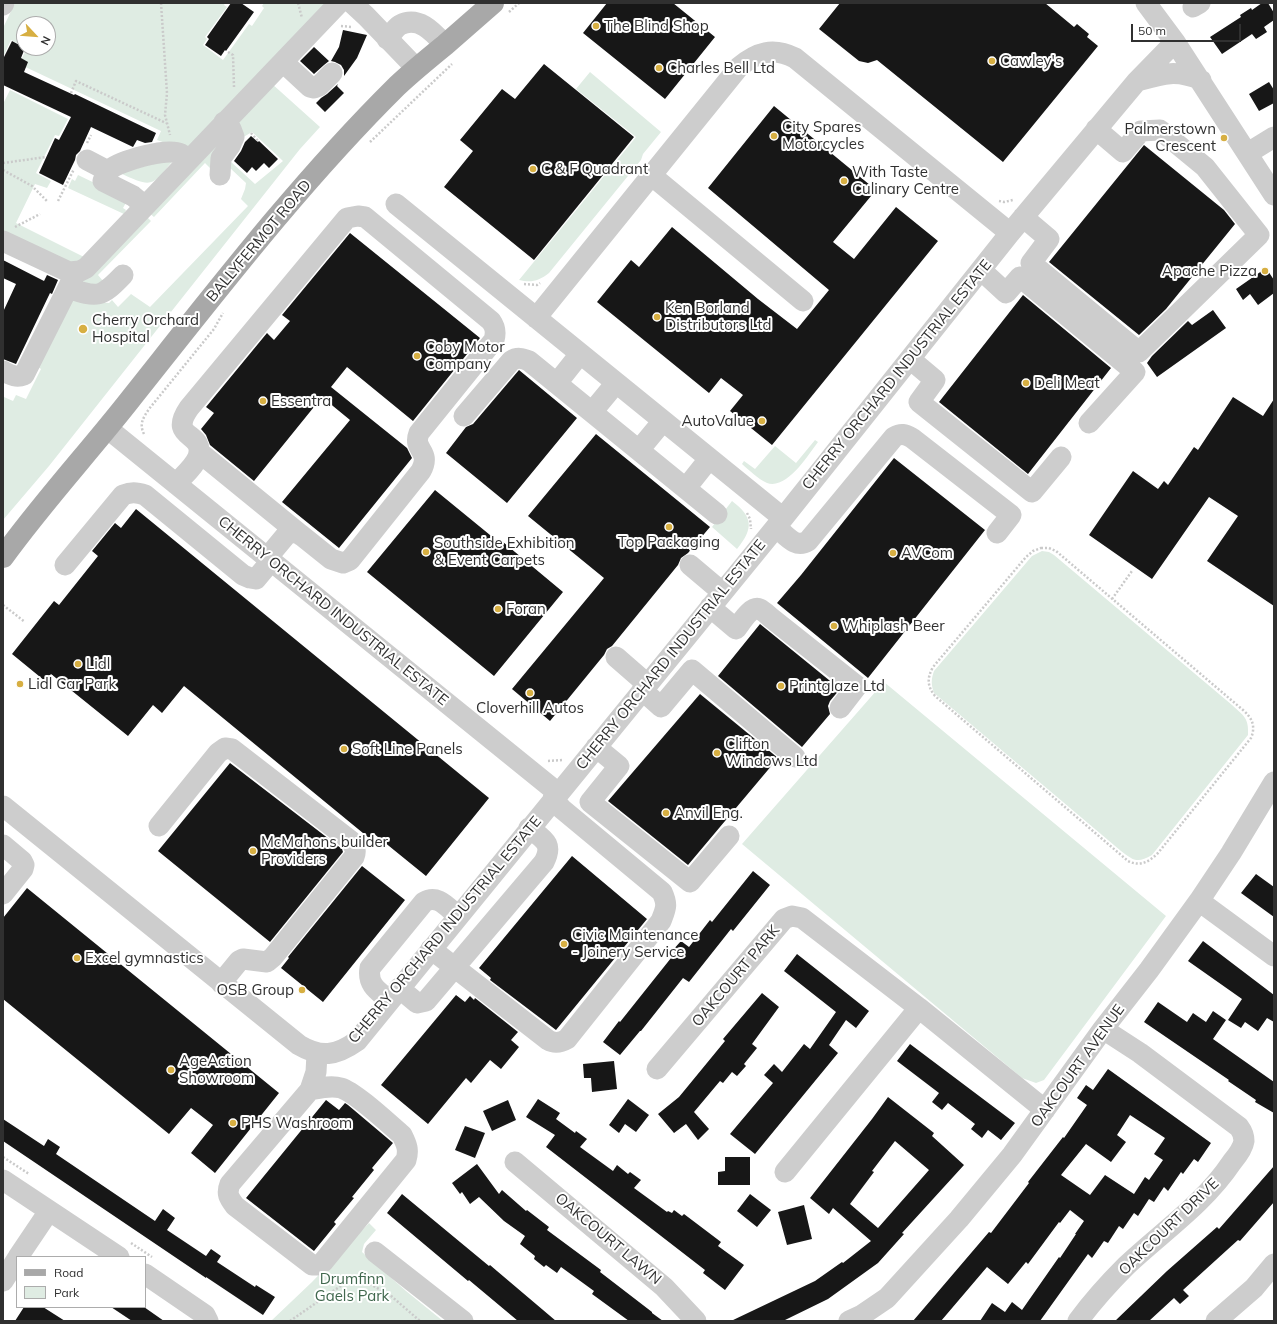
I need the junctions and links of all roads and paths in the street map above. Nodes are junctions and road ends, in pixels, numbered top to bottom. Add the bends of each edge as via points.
1 (161, 3) edge
2 (339, 3) edge
3 (352, 3) edge
4 (493, 3) edge
5 (1146, 3) edge
6 (387, 39) junction
7 (1175, 42) junction
8 (444, 45) junction
9 (228, 52) dead end
10 (283, 62) junction
11 (416, 68) junction
12 (332, 73) dead end
13 (1201, 80) junction
14 (1137, 81) junction
15 (234, 92) dead end
16 (71, 93) dead end
17 (224, 122) junction
18 (167, 123) junction
19 (1096, 129) junction
20 (1274, 137) edge
21 (171, 141) dead end
22 (1248, 153) junction
23 (46, 157) dead end
24 (86, 160) dead end
25 (188, 160) junction
26 (3, 163) edge
27 (3, 170) edge
28 (108, 171) junction
29 (220, 174) dead end
30 (651, 175) junction
31 (1274, 195) edge
32 (997, 200) dead end
33 (46, 201) dead end
34 (396, 204) dead end
35 (145, 206) junction
36 (40, 214) dead end
37 (1017, 216) junction
38 (8, 235) edge
39 (980, 270) junction
40 (123, 275) dead end
41 (72, 280) junction
42 (541, 282) dead end
43 (520, 284) dead end
44 (803, 301) dead end
45 (536, 318) junction
46 (580, 354) junction
47 (910, 359) junction
48 (3, 372) edge
49 (557, 383) junction
50 (616, 383) junction
51 (592, 412) junction
52 (464, 416) dead end
53 (663, 421) junction
54 (1089, 423) dead end
55 (107, 428) junction
56 (639, 450) junction
57 (199, 452) junction
58 (1061, 457) dead end
59 (710, 459) junction
60 (176, 484) junction
61 (686, 488) junction
62 (717, 514) dead end
63 (779, 523) junction
64 (997, 533) dead end
65 (302, 536) junction
66 (3, 557) edge
67 (269, 560) junction
68 (65, 565) dead end
69 (690, 565) dead end
70 (1132, 571) dead end
71 (1112, 599) junction
72 (716, 600) junction
73 (3, 606) edge
74 (24, 622) dead end
75 (616, 657) dead end
76 (645, 687) junction
77 (840, 708) dead end
78 (596, 746) junction
79 (795, 757) dead end
80 (1274, 782) edge
81 (555, 796) junction
82 (3, 806) edge
83 (24, 823) junction
84 (159, 826) dead end
85 (529, 828) junction
86 (729, 836) dead end
87 (4, 845) edge
88 (3, 894) edge
89 (1199, 901) junction
90 (458, 916) junction
91 (431, 949) junction
92 (1274, 956) edge
93 (456, 968) junction
94 (221, 983) junction
95 (394, 994) junction
96 (919, 1008) junction
97 (1103, 1029) junction
98 (317, 1054) junction
99 (657, 1069) dead end
100 (310, 1090) junction
101 (1045, 1110) junction
102 (515, 1162) dead end
103 (785, 1172) dead end
104 (3, 1180) edge
105 (49, 1211) junction
106 (375, 1252) dead end
107 (19, 1256) edge
108 (117, 1256) edge
109 (16, 1261) edge
110 (1274, 1264) edge
111 (146, 1275) edge
112 (3, 1281) edge
113 (208, 1321) edge
114 (290, 1321) edge
115 (420, 1321) edge
116 (463, 1321) edge
117 (696, 1321) edge
118 (849, 1321) edge
119 (1078, 1321) edge
120 (1216, 1321) edge

1 - 18 path
2 - 10 street
3 - 6 street
4 - 8 main road, BALLYFERMOT ROAD
5 - 7 street
6 - 8 street via 400,26 413,22 428,28
6 - 11 street
7 - 13 street
7 - 14 street, CHERRY ORCHARD INDUSTRIAL ESTATE
8 - 11 main road, BALLYFERMOT ROAD
9 - 15 path via 233,56
10 - 12 street via 314,88
10 - 17 street
11 - 55 main road, BALLYFERMOT ROAD via 362,121 259,238
13 - 14 street via 1172,72
13 - 22 street
14 - 19 street, CHERRY ORCHARD INDUSTRIAL ESTATE
16 - 18 path via 76,81
17 - 25 street
17 - 29 street via 234,137 221,158
18 - 21 path
19 - 37 street, CHERRY ORCHARD INDUSTRIAL ESTATE
19 - 37 street via 1123,152 1141,131 1160,130 1205,167 1259,235 1139,352 1031,263 1049,239
20 - 22 street
22 - 31 street
23 - 26 path
24 - 28 street
25 - 28 street via 180,153 158,153 127,162
25 - 35 street
27 - 33 path via 32,186
28 - 35 street via 103,181 133,196
30 - 37 street via 739,67 750,58 774,52 795,58
30 - 44 street
30 - 45 street
32 - 37 path via 1004,202
34 - 45 street
35 - 41 street
36 - 38 path
37 - 39 street, CHERRY ORCHARD INDUSTRIAL ESTATE
38 - 41 street via 69,272
39 - 47 street, CHERRY ORCHARD INDUSTRIAL ESTATE
39 - 54 street via 1006,293 1020,277 1135,372
40 - 41 street via 109,289 94,295 86,294
41 - 48 street via 24,375 14,377
42 - 43 path via 537,285
45 - 46 street
46 - 49 street
46 - 50 street
47 - 58 street via 935,380 919,402 1032,492
47 - 63 street, CHERRY ORCHARD INDUSTRIAL ESTATE
49 - 51 street
49 - 52 street via 529,361 515,359
50 - 51 street
50 - 53 street
51 - 56 street
53 - 56 street
53 - 59 street
55 - 60 street, CHERRY ORCHARD INDUSTRIAL ESTATE
55 - 66 main road, BALLYFERMOT ROAD via 32,517
56 - 61 street
57 - 60 street via 196,460
57 - 65 street
57 - 65 street via 199,446 182,427 189,408 347,218 366,217 491,321 496,333 492,344 419,433 417,441 425,459 421,471 350,560 344,563 331,559
59 - 61 street
59 - 63 street
60 - 67 street, CHERRY ORCHARD INDUSTRIAL ESTATE
61 - 62 street
63 - 64 street via 796,544 808,541 894,437 900,434 912,438 1011,515
63 - 72 street, CHERRY ORCHARD INDUSTRIAL ESTATE
65 - 67 street via 295,532 287,534
67 - 68 street via 256,579 243,575 144,495 130,492 123,495
67 - 81 street, CHERRY ORCHARD INDUSTRIAL ESTATE
69 - 72 street
70 - 71 path
71 - 71 path via 1056,551 1049,548 1033,551 933,668 928,680 935,696 1128,861 1140,864 1151,860 1158,853 1251,738 1254,727 1246,713
72 - 76 street, CHERRY ORCHARD INDUSTRIAL ESTATE
72 - 77 street via 736,629 752,610 760,609 857,686
73 - 74 path
75 - 76 street
76 - 78 street, CHERRY ORCHARD INDUSTRIAL ESTATE
76 - 79 street via 661,707 692,670
78 - 81 street, CHERRY ORCHARD INDUSTRIAL ESTATE
78 - 86 street via 619,766 590,802 690,882
80 - 89 street, OAKCOURT AVENUE
81 - 85 street, CHERRY ORCHARD INDUSTRIAL ESTATE
81 - 93 street via 562,809 662,892 666,900 661,921 567,1039 554,1044
82 - 83 street, CHERRY ORCHARD INDUSTRIAL ESTATE
83 - 87 street
83 - 94 street, CHERRY ORCHARD INDUSTRIAL ESTATE
84 - 94 street via 218,752 225,748 232,749 351,841 355,848 354,857 273,957 267,962 243,959 239,961
85 - 90 street, CHERRY ORCHARD INDUSTRIAL ESTATE
85 - 93 street via 548,844 549,849 544,862
87 - 88 street via 22,860 24,865
89 - 92 street
89 - 97 street, OAKCOURT AVENUE
90 - 91 street, CHERRY ORCHARD INDUSTRIAL ESTATE
90 - 95 street via 440,901 434,899 424,902 370,968 369,975 375,988
91 - 93 street
91 - 95 street, CHERRY ORCHARD INDUSTRIAL ESTATE
93 - 95 street via 426,1002 417,1003
94 - 98 street, CHERRY ORCHARD INDUSTRIAL ESTATE via 299,1046
95 - 98 street, CHERRY ORCHARD INDUSTRIAL ESTATE via 352,1044 337,1052
96 - 99 street, OAKCOURT PARK via 802,918 792,916 784,919
96 - 101 street, OAKCOURT PARK
96 - 103 street
97 - 101 street, OAKCOURT AVENUE
97 - 119 street, OAKCOURT DRIVE via 1140,1053 1239,1127 1244,1141 1238,1154 1216,1184 1125,1268
98 - 100 street via 316,1072
100 - 100 street via 230,1184 228,1195 235,1206 312,1265 318,1265 406,1160 409,1152 402,1135 351,1093 341,1088 329,1087
101 - 118 street, OAKCOURT AVENUE via 959,1219 887,1298
102 - 117 street, OAKCOURT LAWN via 664,1287
104 - 105 street
105 - 107 street
105 - 108 street
106 - 116 street
109 - 112 street
110 - 120 street via 1254,1288
111 - 113 street via 205,1315
114 - 115 path via 355,1276 390,1295

